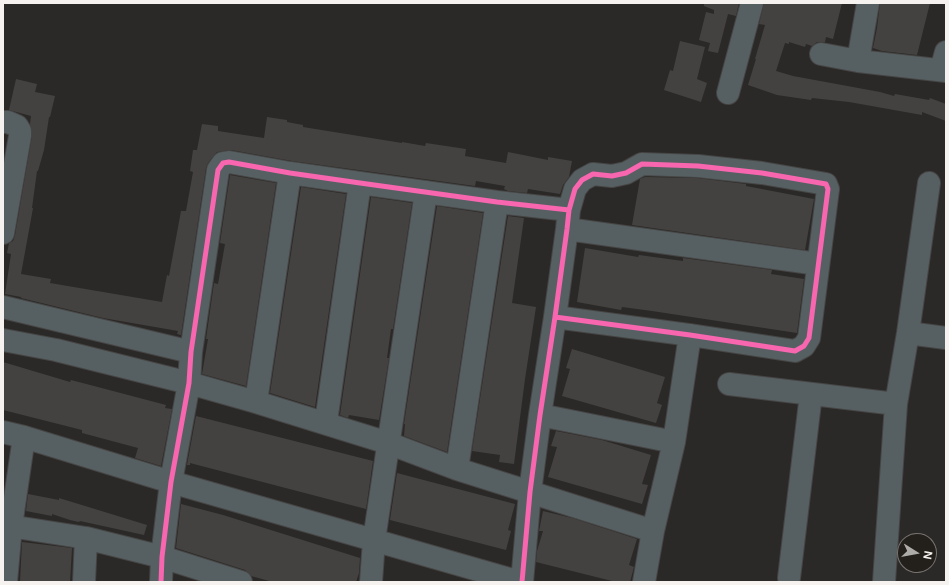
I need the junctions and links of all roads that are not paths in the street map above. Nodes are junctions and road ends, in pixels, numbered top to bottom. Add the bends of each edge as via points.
1 (752, 3) edge
2 (868, 3) edge
3 (821, 54) dead end
4 (858, 61) junction
5 (944, 64) edge
6 (728, 93) dead end
7 (3, 122) edge
8 (290, 173) junction
9 (360, 183) junction
10 (929, 183) dead end
11 (426, 192) junction
12 (497, 202) junction
13 (568, 220) junction
14 (3, 233) edge
15 (818, 264) junction
16 (3, 307) edge
17 (555, 317) junction
18 (908, 333) junction
19 (690, 335) junction
20 (946, 338) edge
21 (3, 340) edge
22 (192, 352) junction
23 (189, 383) junction
24 (729, 384) dead end
25 (811, 394) junction
26 (256, 402) junction
27 (896, 404) junction
28 (540, 415) junction
29 (326, 422) junction
30 (3, 432) edge
31 (24, 437) junction
32 (674, 442) junction
33 (388, 443) junction
34 (457, 469) junction
35 (171, 482) junction
36 (530, 492) junction
37 (7, 526) edge
38 (653, 531) junction
39 (86, 538) junction
40 (374, 540) junction
41 (162, 557) junction
42 (789, 578) dead end
43 (6, 582) edge
44 (84, 582) edge
45 (161, 582) edge
46 (241, 582) edge
47 (371, 582) edge
48 (521, 582) edge
49 (644, 582) edge
50 (884, 582) edge

1 - 6 street
2 - 4 street
3 - 4 street
4 - 5 street
7 - 14 street via 17,126 20,131
8 - 9 street
8 - 22 street via 229,162 218,170
8 - 26 street
9 - 11 street
9 - 29 street
10 - 18 street
11 - 12 street
11 - 33 street
12 - 13 street
12 - 34 street
13 - 15 street
13 - 15 street via 576,189 582,180 593,174 612,176 626,173 642,164 762,172 820,182 826,184 828,189
13 - 17 street
15 - 19 street via 809,338 804,346 795,351
16 - 22 street
17 - 19 street
17 - 28 street
18 - 20 street
18 - 27 street
19 - 32 street
21 - 23 street via 56,350
22 - 23 street
23 - 26 street
23 - 35 street
24 - 25 street
25 - 27 street
25 - 42 street
26 - 29 street
27 - 50 street
28 - 32 street
28 - 36 street
29 - 33 street
30 - 31 street
31 - 35 street
31 - 37 street
32 - 38 street
33 - 34 street
33 - 40 street
34 - 36 street
35 - 40 street
35 - 41 street
36 - 38 street
36 - 48 street
37 - 39 street
37 - 43 street
38 - 49 street
39 - 41 street
39 - 44 street
40 - 47 street
40 - 48 street
41 - 45 street
41 - 46 street

